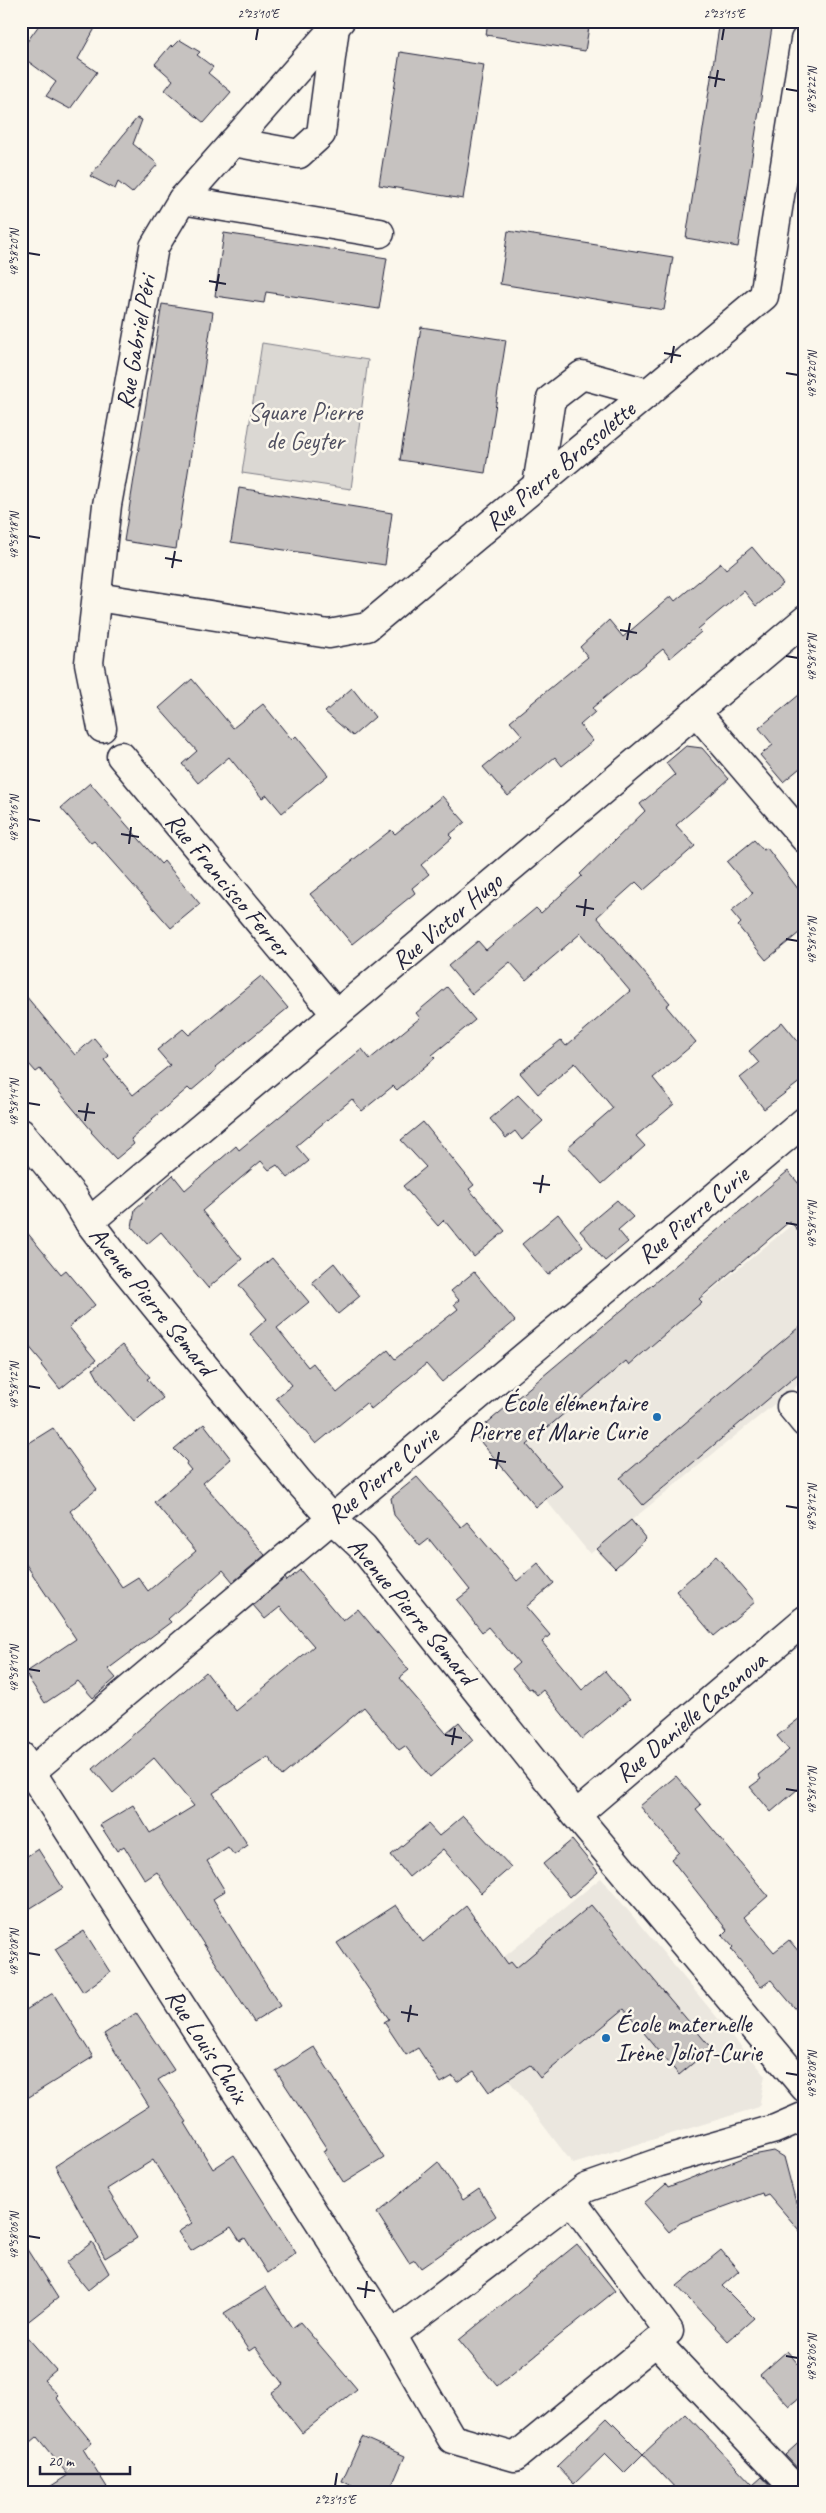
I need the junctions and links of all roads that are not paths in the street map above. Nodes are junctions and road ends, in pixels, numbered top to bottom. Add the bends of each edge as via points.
1 (338, 24) edge
2 (805, 40) edge
3 (233, 142) junction
4 (182, 200) junction
5 (380, 233) dead end
6 (648, 393) junction
7 (537, 485) junction
8 (97, 597) junction
9 (805, 620) edge
10 (697, 713) junction
11 (102, 728) dead end
12 (121, 756) dead end
13 (805, 839) edge
14 (336, 1014) junction
15 (805, 1121) edge
16 (21, 1133) edge
17 (89, 1222) junction
18 (331, 1518) junction
19 (805, 1620) edge
20 (26, 1764) edge
21 (576, 1815) junction
22 (805, 2088) edge
23 (805, 2116) edge
24 (571, 2200) junction
25 (392, 2335) junction
26 (656, 2342) junction
27 (798, 2492) edge

1 - 3 street, Rue Gabriel Péri
1 - 3 street via 321,134 299,154
2 - 6 street, Rue Pierre Brossolette via 764,296
3 - 4 street, Rue Gabriel Péri
4 - 5 street
4 - 8 street, Rue Gabriel Péri via 154,247 107,505
6 - 7 street, Rue Pierre Brossolette
6 - 7 street via 582,375 551,399
7 - 8 street, Rue Pierre Brossolette via 366,627 329,634
8 - 11 street, Rue Gabriel Péri via 90,663
9 - 10 street, Rue Victor Hugo
10 - 13 street
10 - 14 street, Rue Victor Hugo
12 - 14 street, Rue Francisco Ferrer
14 - 17 street, Rue Victor Hugo
15 - 18 street, Rue Pierre Curie
16 - 17 street, Avenue Pierre Semard via 73,1196
17 - 18 street, Avenue Pierre Semard
18 - 20 street, Rue Pierre Curie
18 - 21 street, Avenue Pierre Semard via 363,1548
19 - 21 street, Rue Danielle Casanova
20 - 25 street, Rue Louis Choix
21 - 22 street, Avenue Pierre Semard
23 - 24 street via 775,2129 660,2162 586,2188
24 - 25 street
24 - 26 street via 669,2331
25 - 26 street, Rue Louis Choix via 452,2438 515,2457
26 - 27 street

